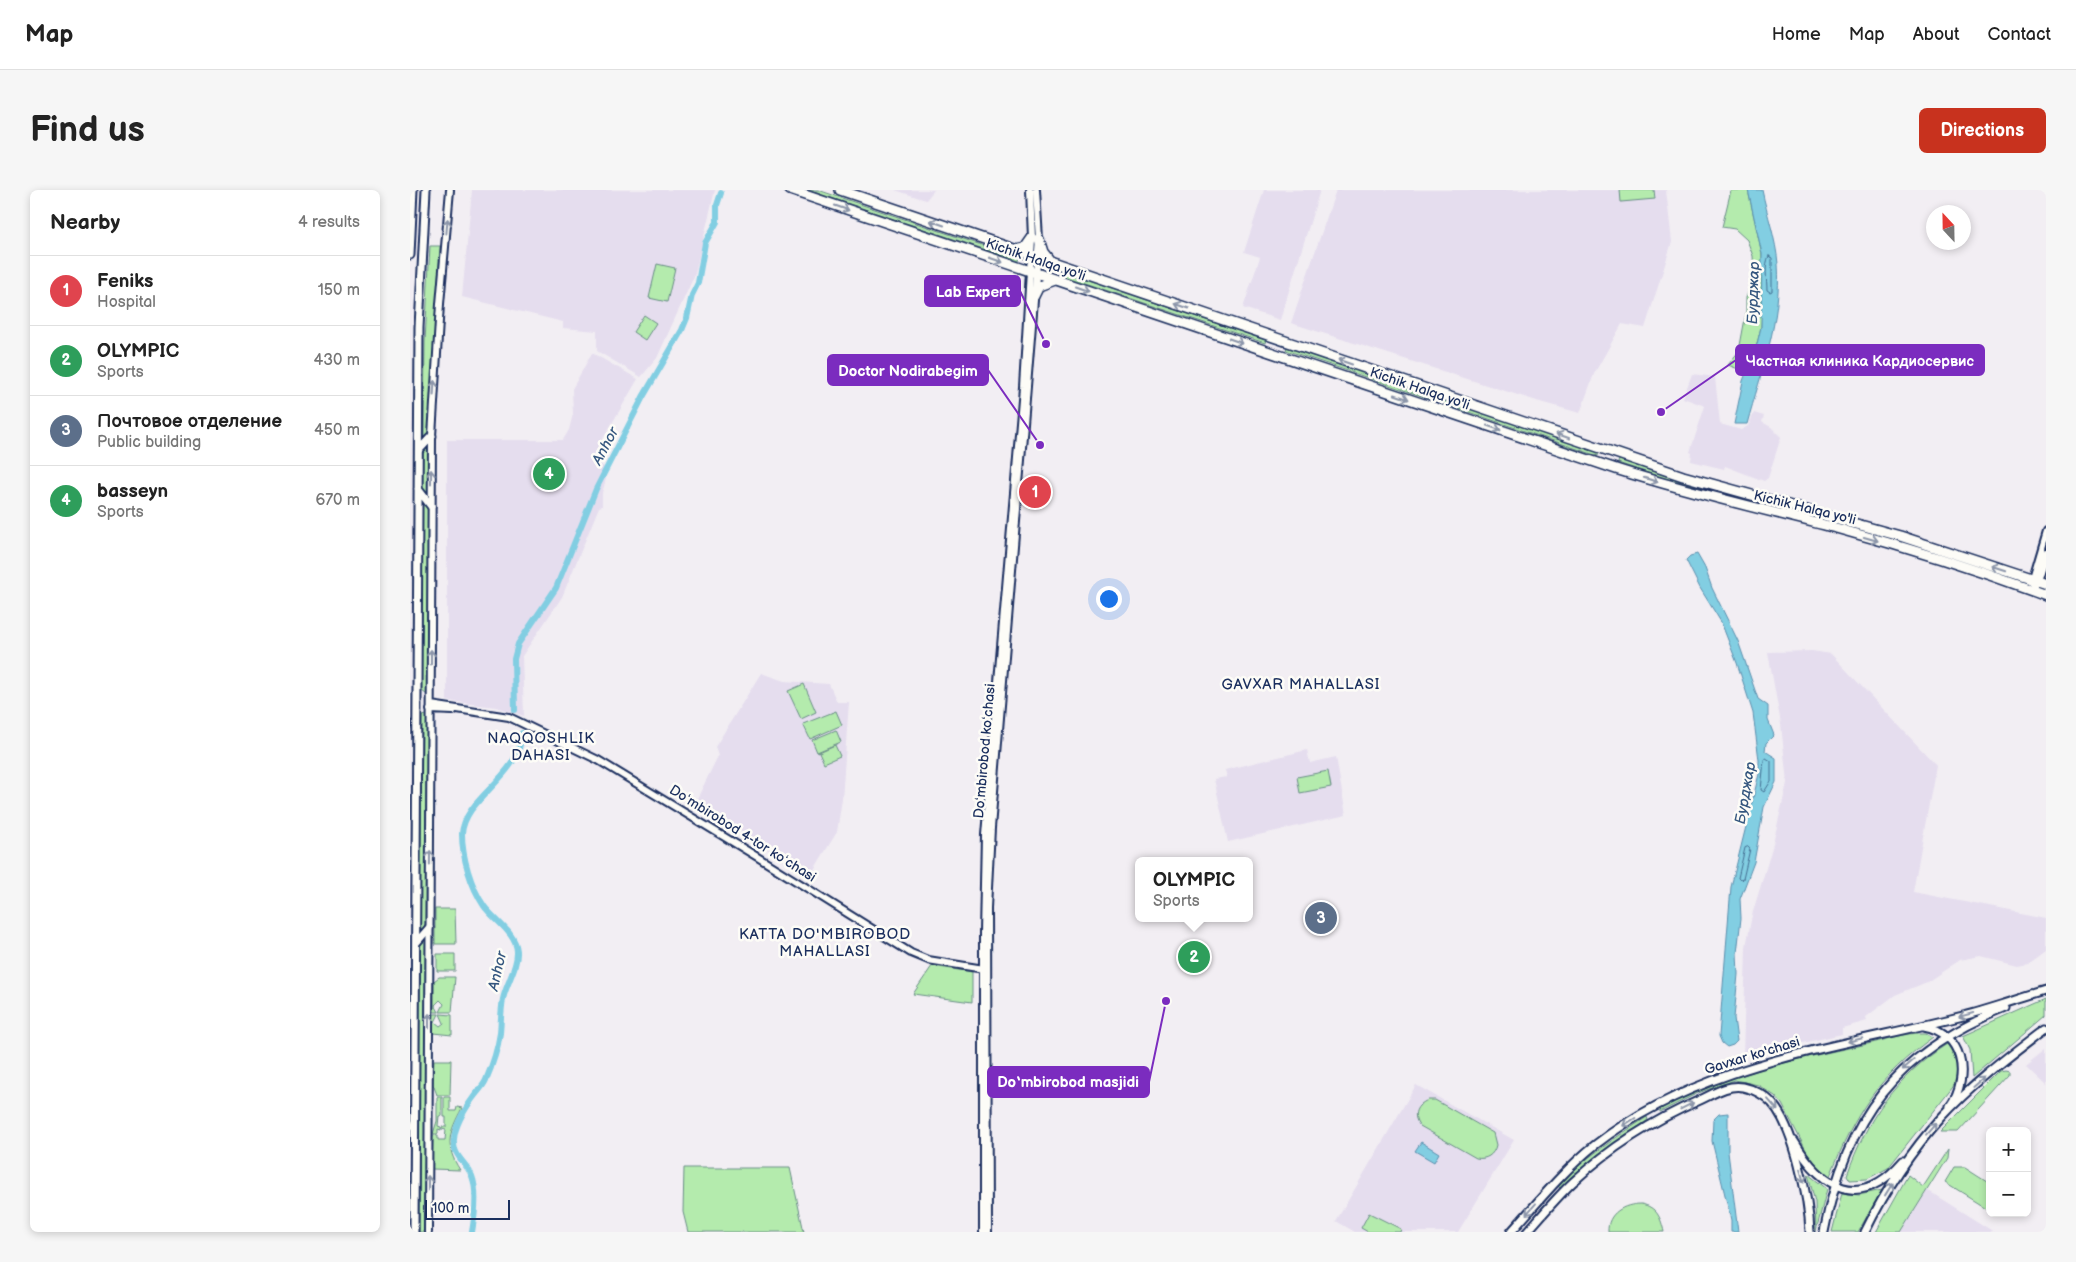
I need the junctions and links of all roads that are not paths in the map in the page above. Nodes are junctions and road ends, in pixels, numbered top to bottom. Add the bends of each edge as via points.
1 (413, 190) edge
2 (426, 190) edge
3 (450, 190) edge
4 (790, 190) edge
5 (840, 190) edge
6 (1030, 190) edge
7 (1036, 190) edge
8 (1035, 239) junction
9 (1016, 250) junction
10 (410, 255) edge
11 (1034, 256) junction
12 (1051, 262) junction
13 (1033, 272) junction
14 (1055, 280) junction
15 (1034, 296) junction
16 (1278, 339) junction
17 (1273, 353) junction
18 (432, 436) junction
19 (419, 450) junction
20 (1609, 451) junction
21 (1604, 465) junction
22 (418, 490) junction
23 (431, 506) junction
24 (1827, 515) junction
25 (1824, 526) junction
26 (2046, 531) edge
27 (2046, 552) edge
28 (2038, 581) edge
29 (2030, 590) junction
30 (2046, 595) edge
31 (413, 703) edge
32 (430, 708) junction
33 (413, 713) edge
34 (429, 928) junction
35 (416, 944) junction
36 (986, 967) junction
37 (2046, 991) edge
38 (1920, 1026) junction
39 (2046, 1028) edge
40 (1948, 1036) junction
41 (412, 1109) edge
42 (1650, 1110) junction
43 (1943, 1116) junction
44 (1656, 1122) junction
45 (1787, 1129) junction
46 (1920, 1142) junction
47 (1835, 1184) junction
48 (1552, 1186) junction
49 (1562, 1194) junction
50 (414, 1232) edge
51 (428, 1232) edge
52 (983, 1232) edge
53 (988, 1232) edge
54 (1511, 1232) edge
55 (1527, 1232) edge
56 (1810, 1232) edge
57 (1824, 1232) edge
58 (1866, 1232) edge

1 - 10 main road
2 - 19 main road via 419,327
18 -> 3 main road
4 -> 13 highway, Kichik Halqa yo'li
9 -> 5 highway, Kichik Halqa yo'li
6 - 8 main road
7 - 8 main road
8 - 9 highway via 1026,248
8 - 11 main road
8 - 12 highway
9 - 11 highway, Kichik Halqa yo'li
11 - 12 highway, Kichik Halqa yo'li
11 - 13 main road
16 -> 12 highway, Kichik Halqa yo'li
13 - 14 highway, Kichik Halqa yo'li
13 - 15 main road, Doʻmbirobod koʻchasi
13 - 36 main road, Doʻmbirobod koʻchasi via 988,790 984,889
14 - 15 highway via 1039,286
14 -> 17 highway, Kichik Halqa yo'li
15 - 36 main road, Doʻmbirobod koʻchasi via 991,828
16 - 17 highway
20 -> 16 highway, Kichik Halqa yo'li
17 -> 21 highway, Kichik Halqa yo'li
18 - 19 main road
23 -> 18 main road
19 - 22 main road
20 - 21 highway
20 - 24 highway, Kichik Halqa yo'li via 1683,476
21 -> 25 highway, Kichik Halqa yo'li via 1699,494
22 - 23 main road
22 - 31 main road
32 -> 23 main road
24 - 25 highway
28 -> 24 highway, Kichik Halqa yo'li
25 -> 29 highway, Kichik Halqa yo'li
26 - 28 main road
27 - 28 main road
28 - 29 main road
29 - 30 highway, Kichik Halqa yo'li
31 - 33 main road
34 -> 32 main road
32 - 36 main road, Doʻmbirobod 4-tor koʻchasi via 491,713 527,724 620,772 911,953 928,960
33 - 35 main road
34 - 35 main road
51 -> 34 main road
35 - 41 main road
36 - 52 main road, Doʻmbirobod koʻchasi
36 - 53 main road, Doʻmbirobod koʻchasi
37 -> 38 main road, Gavxar ko'chasi
37 - 40 main road
38 - 40 main road
38 -> 42 main road, Gavxar ko'chasi via 1746,1068 1703,1084
43 -> 39 main road
40 - 43 main road via 1960,1057 1962,1077 1955,1099
40 -> 47 main road via 1910,1063 1882,1091 1855,1134
41 - 50 main road
42 - 44 main road
42 -> 48 main road, Gavxar ko'chasi via 1595,1145
46 -> 43 main road
44 -> 45 main road, Gavxar ko'chasi via 1735,1086 1761,1094 1772,1103
44 - 49 main road, Gavxar ko'chasi via 1601,1158
45 - 47 main road via 1812,1168
45 -> 56 main road, Gavxar ko'chasi via 1805,1188
46 - 47 main road via 1894,1171 1878,1183 1854,1189
58 -> 46 main road
47 - 57 main road
48 - 49 main road
48 -> 54 main road, Gavxar ko'chasi
49 - 55 main road, Gavxar ko'chasi

